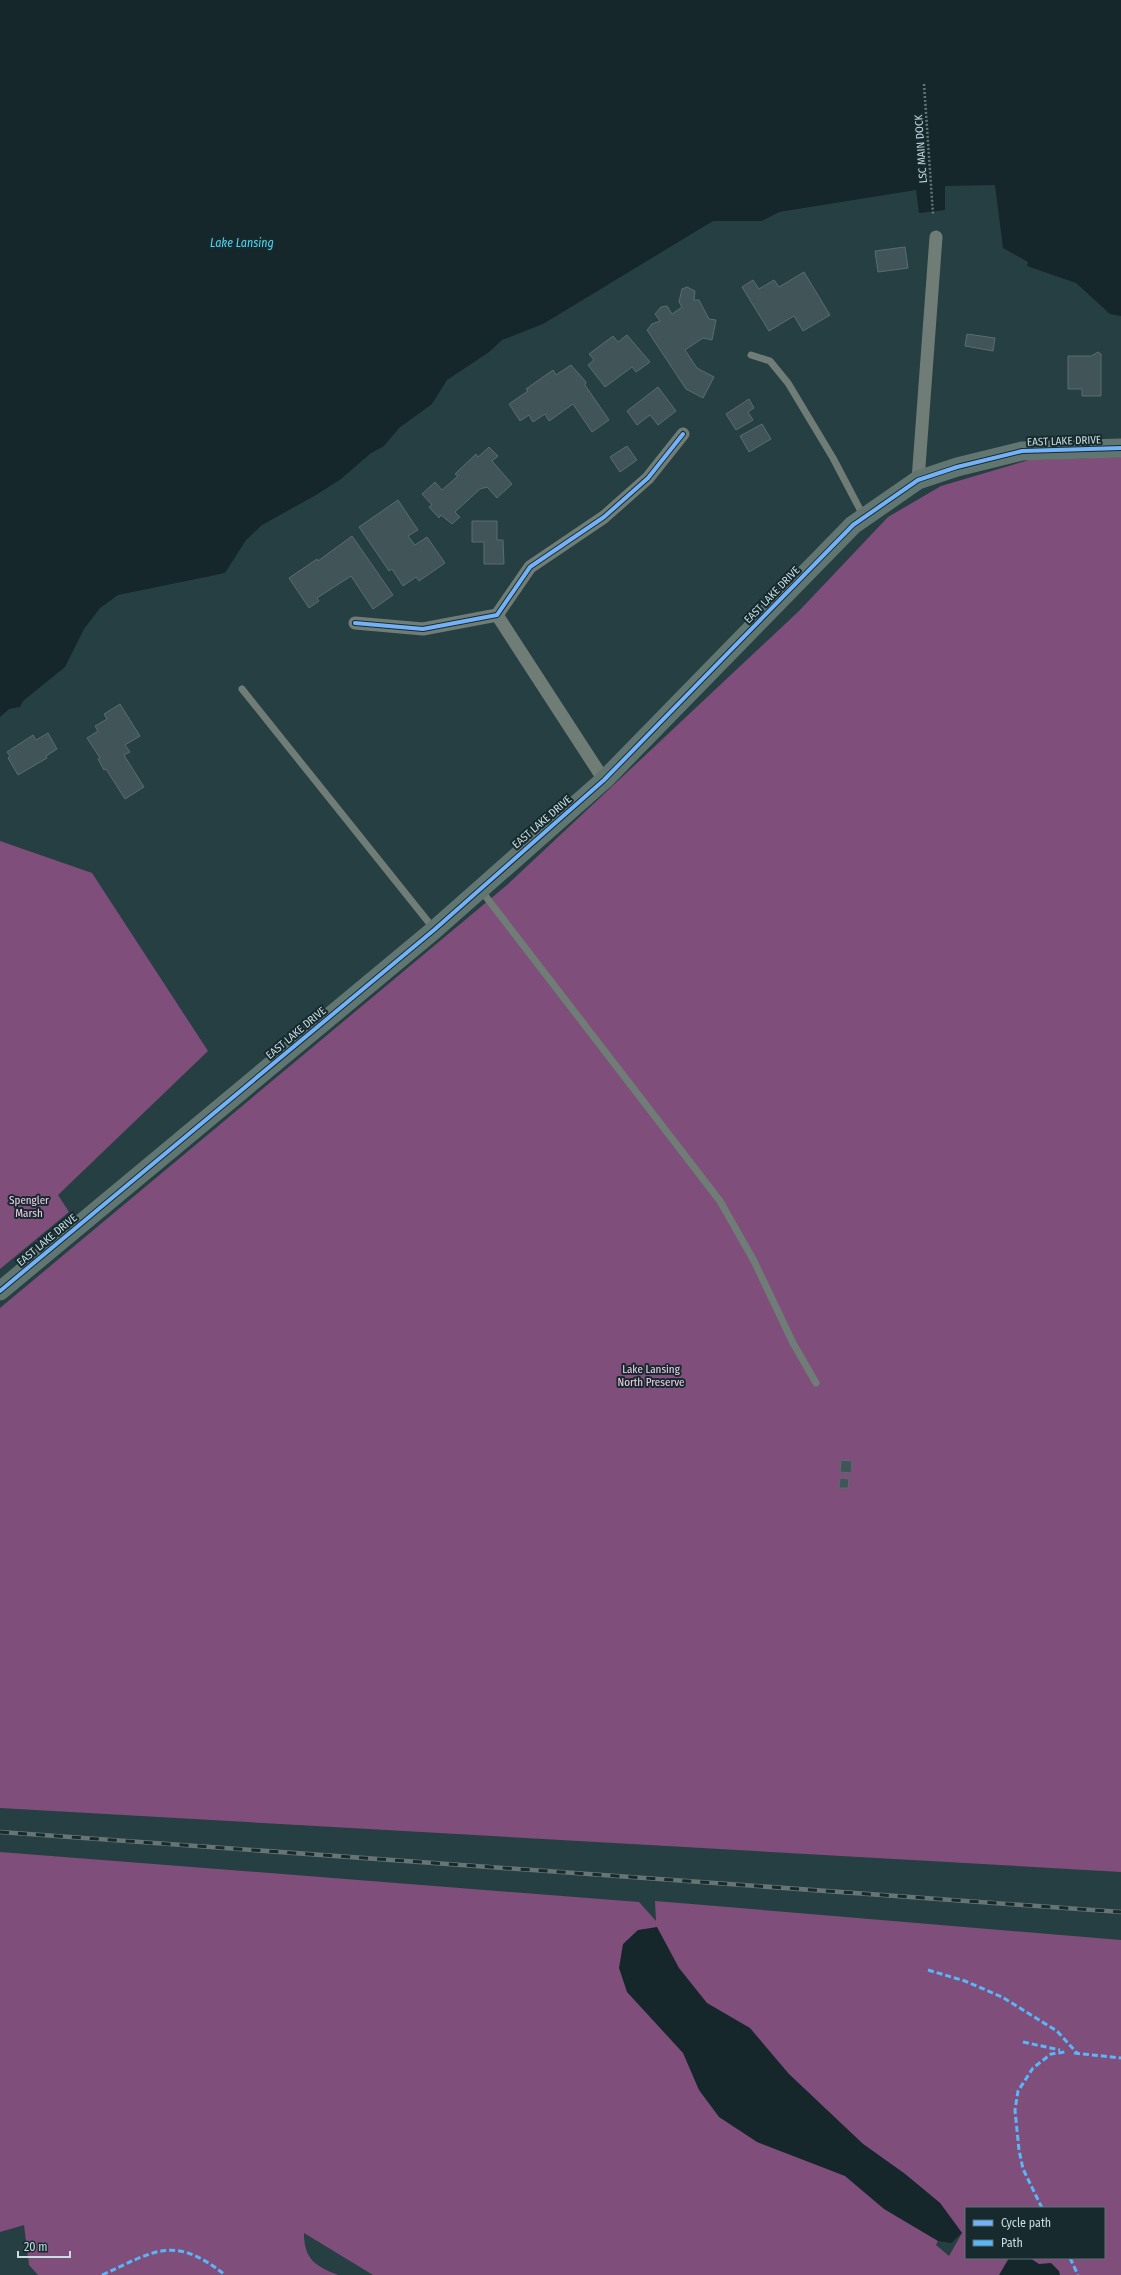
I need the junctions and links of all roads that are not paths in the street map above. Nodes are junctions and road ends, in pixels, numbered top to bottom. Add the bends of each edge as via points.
1 (936, 237) dead end
2 (751, 355) dead end
3 (683, 434) dead end
4 (1121, 448) edge
5 (918, 480) junction
6 (864, 517) junction
7 (497, 615) junction
8 (355, 623) dead end
9 (242, 689) dead end
10 (604, 780) junction
11 (480, 889) junction
12 (434, 930) junction
13 (0, 1291) edge
14 (816, 1383) dead end

1 - 5 street
2 - 6 lane via 770,361 788,383 833,458
3 - 7 street via 648,478 604,517 530,567
4 - 5 street, EAST LAKE DRIVE via 1022,451 957,467
5 - 6 street, EAST LAKE DRIVE
6 - 10 street, EAST LAKE DRIVE via 853,525
7 - 8 street via 423,629
7 - 10 street
9 - 12 lane
10 - 11 street, EAST LAKE DRIVE
11 - 12 street, EAST LAKE DRIVE
11 - 14 lane via 720,1201 754,1261 793,1343
12 - 13 street, EAST LAKE DRIVE

